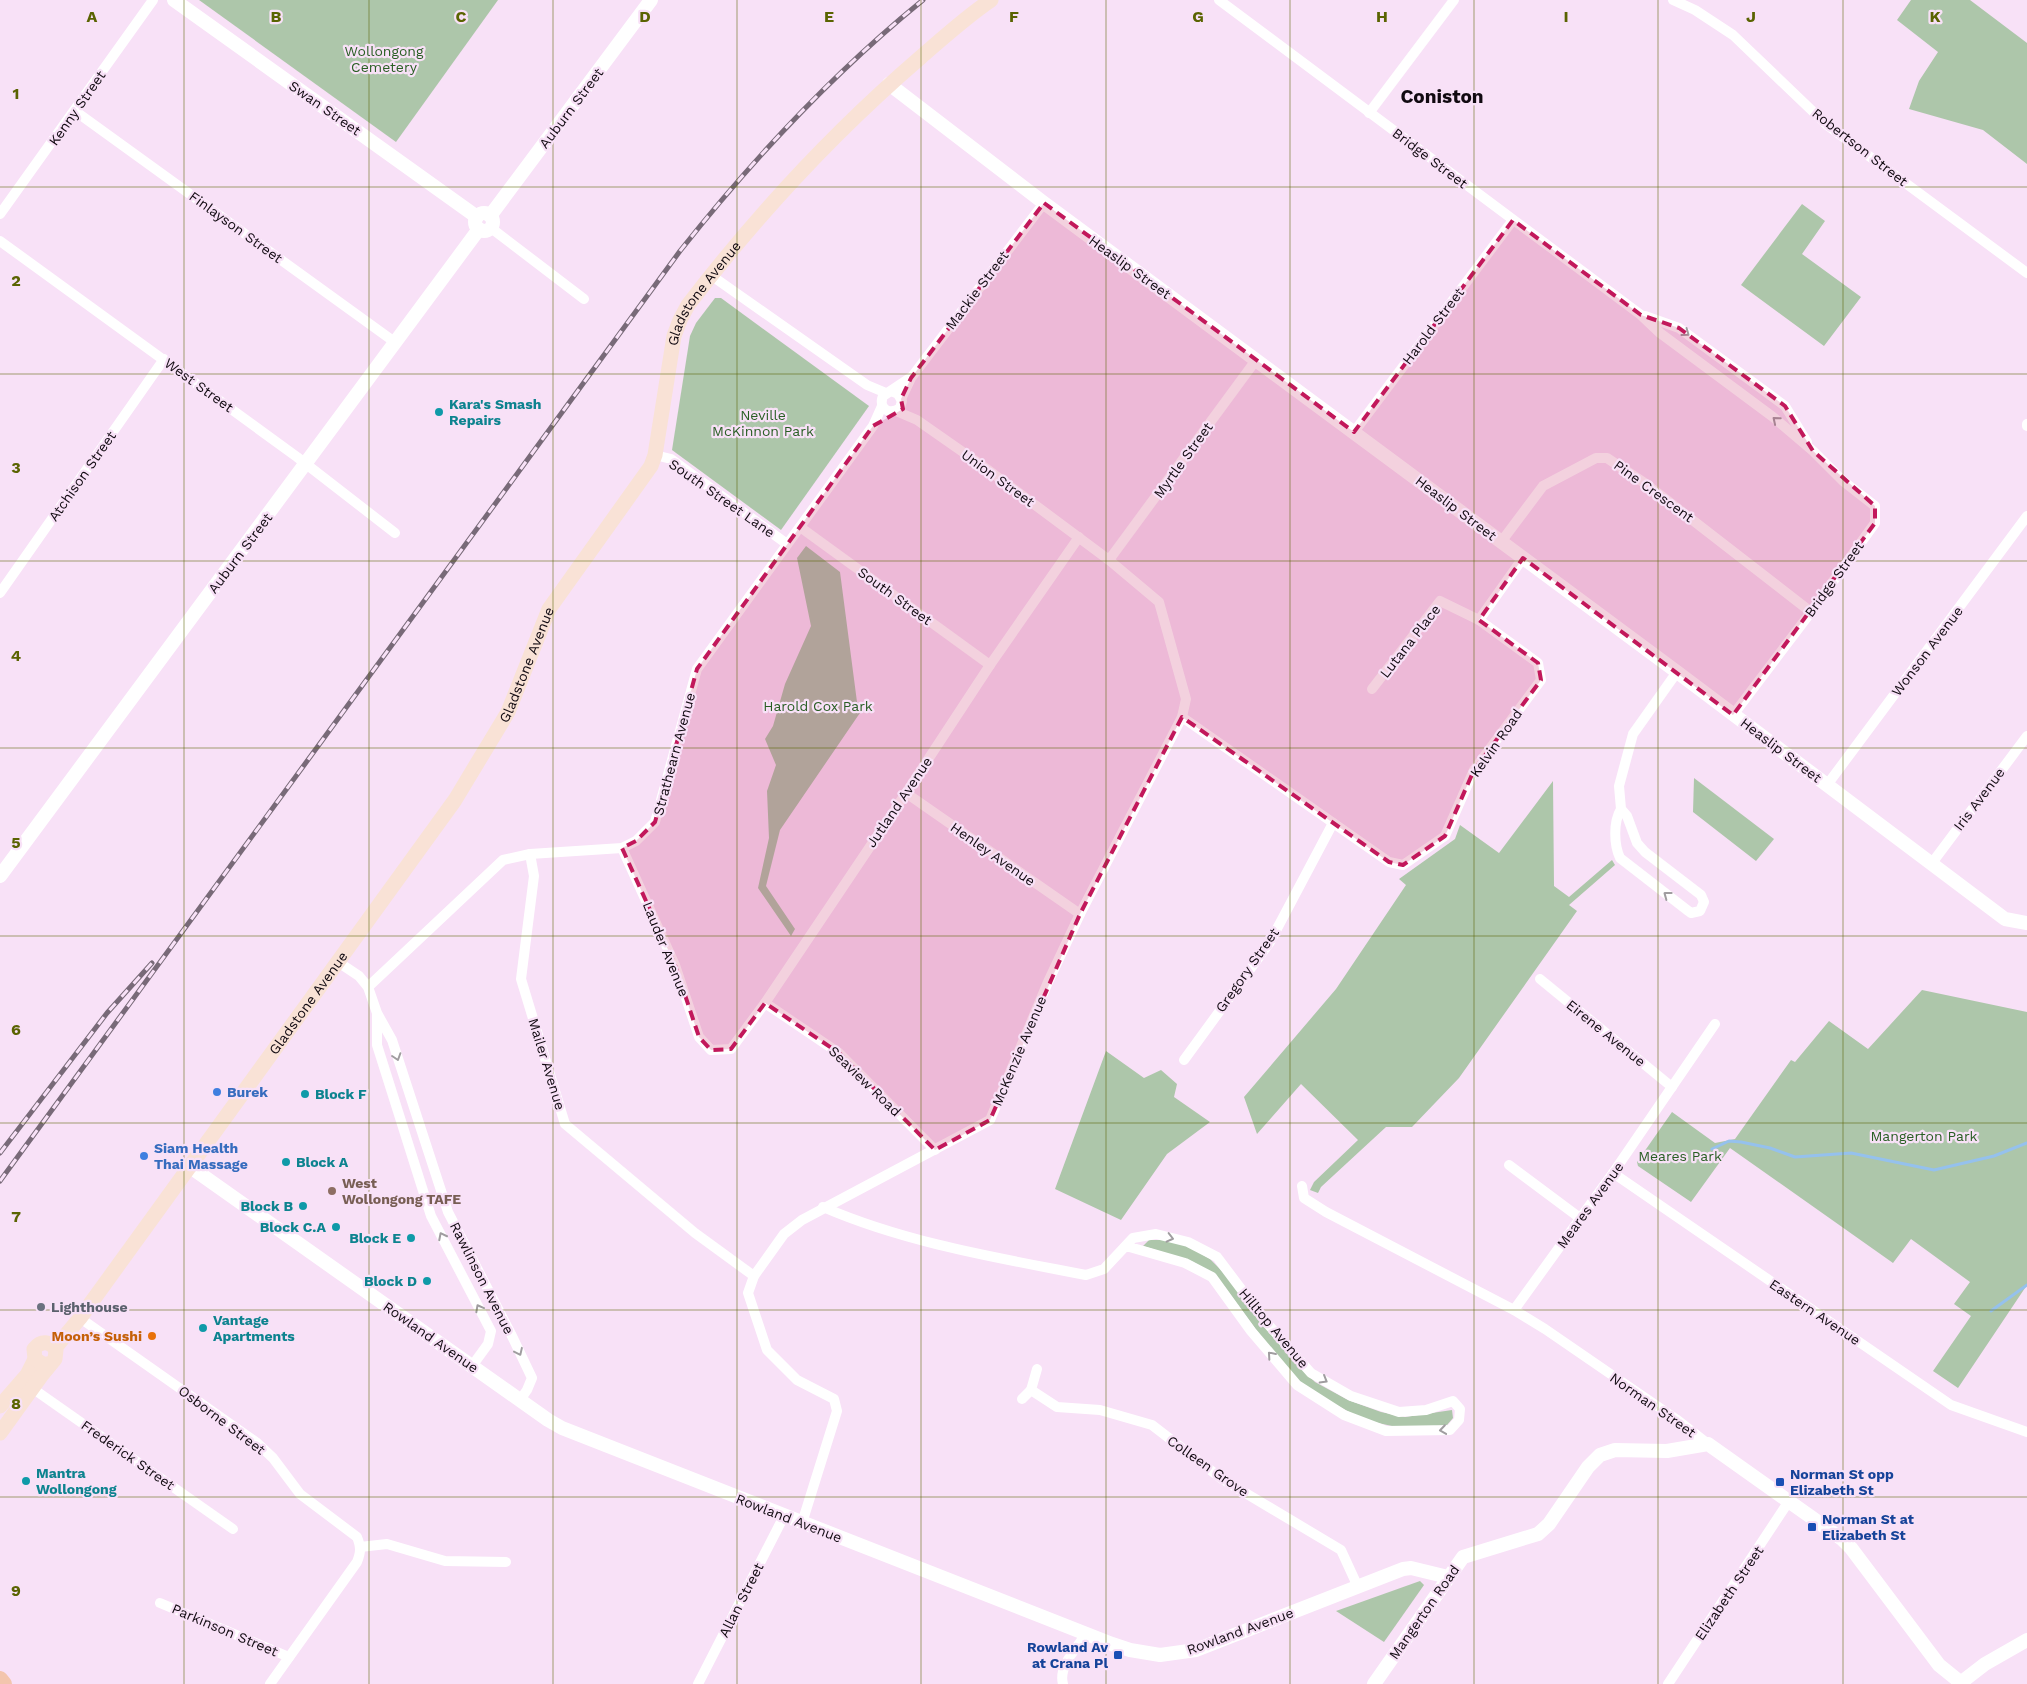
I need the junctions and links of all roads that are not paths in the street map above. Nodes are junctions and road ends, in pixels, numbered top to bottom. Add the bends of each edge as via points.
1 (153, 0) edge
2 (174, 0) edge
3 (652, 0) edge
4 (991, 0) edge
5 (1219, 0) edge
6 (1454, 0) edge
7 (1673, 0) edge
8 (889, 84) junction
9 (75, 111) junction
10 (1369, 113) junction
11 (1044, 203) junction
12 (0, 214) edge
13 (1513, 220) junction
14 (484, 222) junction
15 (0, 241) edge
16 (2027, 273) edge
17 (712, 276) junction
18 (584, 299) dead end
19 (1641, 315) junction
20 (396, 343) junction
21 (164, 359) junction
22 (1256, 360) junction
23 (911, 378) junction
24 (885, 398) junction
25 (902, 400) junction
26 (893, 411) junction
27 (916, 420) junction
28 (873, 426) junction
29 (1354, 432) junction
30 (1813, 452) junction
31 (655, 455) junction
32 (306, 463) junction
33 (2027, 516) edge
34 (800, 527) junction
35 (395, 533) dead end
36 (1079, 537) junction
37 (1501, 542) junction
38 (787, 544) junction
39 (1523, 558) junction
40 (1109, 560) junction
41 (0, 593) edge
42 (1811, 612) junction
43 (1479, 620) junction
44 (990, 665) junction
45 (1676, 672) junction
46 (1372, 689) dead end
47 (1733, 715) junction
48 (1182, 717) junction
49 (2027, 736) edge
50 (1828, 785) junction
51 (906, 793) junction
52 (1621, 809) junction
53 (1333, 823) junction
54 (622, 848) junction
55 (530, 854) junction
56 (1932, 863) junction
57 (0, 876) edge
58 (1080, 914) junction
59 (2027, 923) edge
60 (338, 962) junction
61 (1540, 979) dead end
62 (368, 987) junction
63 (765, 1003) junction
64 (377, 1013) junction
65 (1715, 1024) dead end
66 (711, 1050) joint
67 (1184, 1060) dead end
68 (1672, 1086) junction
69 (935, 1150) junction
70 (1509, 1165) dead end
71 (189, 1166) junction
72 (1613, 1173) junction
73 (1302, 1186) dead end
74 (823, 1207) junction
75 (1580, 1218) junction
76 (1126, 1246) junction
77 (754, 1276) junction
78 (1514, 1310) junction
79 (80, 1318) junction
80 (55, 1348) junction
81 (35, 1359) junction
82 (51, 1364) junction
83 (472, 1366) junction
84 (1037, 1369) dead end
85 (29, 1383) junction
86 (1031, 1390) junction
87 (1022, 1399) dead end
88 (520, 1400) junction
89 (0, 1406) edge
90 (2027, 1432) edge
91 (0, 1433) edge
92 (1708, 1444) junction
93 (1789, 1501) junction
94 (784, 1516) junction
95 (802, 1523) junction
96 (233, 1529) dead end
97 (360, 1547) junction
98 (506, 1562) dead end
99 (1448, 1576) junction
100 (1358, 1587) junction
101 (160, 1603) dead end
102 (1086, 1634) junction
103 (2027, 1640) edge
104 (289, 1657) junction
105 (0, 1679) edge
106 (1959, 1683) edge
107 (4, 1684) edge
108 (270, 1684) edge
109 (698, 1684) edge
110 (1063, 1684) edge
111 (1374, 1684) edge
112 (1668, 1684) edge

1 - 9 street, Kenny Street
2 - 14 street, Swan Street
3 - 14 street, Auburn Street
4 - 8 main road, Gladstone Avenue
5 - 10 street, Bridge Street
6 - 10 street
7 - 16 street, Robertson Street via 1695,10 1732,36 1827,125
8 - 11 street, Heaslip Street
8 - 17 main road, Gladstone Avenue via 808,164
9 - 12 street, Kenny Street
9 - 20 street, Finlayson Street
10 - 13 street, Bridge Street
11 - 22 street, Heaslip Street
11 - 23 street, Mackie Street
13 - 19 street, Bridge Street
13 - 29 street, Harold Street
14 - 18 street, Swan Street
14 - 20 street, Auburn Street
15 - 21 street, West Street
17 - 24 street
17 - 31 main road, Gladstone Avenue via 684,312 676,328
30 -> 19 street, Bridge Street
19 -> 30 street, Bridge Street via 1679,328 1785,406
20 - 32 street, Auburn Street
21 - 32 street, West Street
21 - 41 street, Atchison Street
22 - 29 street, Heaslip Street
22 - 40 street, Myrtle Street
23 - 24 street
23 - 25 street
24 - 25 street via 898,394
24 - 26 street via 886,410
24 - 28 street, Strathearn Avenue
25 - 26 street via 900,408
25 - 27 street, Union Street
26 - 27 street, Union Street
26 - 28 street, Strathearn Avenue
27 - 36 street, Union Street
28 - 34 street, Strathearn Avenue
29 - 37 street, Heaslip Street
30 - 42 street, Bridge Street via 1875,506 1875,523
31 - 38 street, South Street Lane via 671,459
31 - 60 main road, Gladstone Avenue via 643,478 548,609 508,712 455,800
32 - 35 street, West Street
32 - 57 street, Auburn Street
33 - 50 street, Wonson Avenue
34 - 38 street, Strathearn Avenue
34 - 44 street, South Street
36 - 40 street, McKenzie Avenue
36 - 44 street, Jutland Avenue
37 - 39 street, Heaslip Street
37 - 42 street, Pine Crescent via 1543,486 1596,458 1607,458 1646,484
38 - 54 street, Strathearn Avenue via 697,669 655,822 636,841
39 - 43 street
39 - 45 street, Heaslip Street
40 - 48 street, McKenzie Avenue via 1159,602 1186,700
42 - 47 street, Bridge Street
43 - 46 street, Lutana Place via 1440,601
43 - 53 street, Kelvin Road via 1538,663 1541,680 1474,770 1445,836 1403,865 1389,862
44 - 51 street, Jutland Avenue
45 - 47 street, Heaslip Street
45 - 52 street via 1633,734 1619,786
47 - 50 street, Heaslip Street
48 - 53 street, Kelvin Road
48 - 58 street, McKenzie Avenue
49 - 56 street, Iris Avenue
50 - 56 street, Heaslip Street
51 - 58 street, Henley Avenue
51 - 63 street, Jutland Avenue
52 -> 52 street via 1637,843 1645,852 1701,894 1704,902 1700,911 1691,913 1686,910 1620,858 1616,817
53 - 67 street, Gregory Street via 1270,942
54 - 55 street, Strathearn Avenue
54 - 66 street, Lauder Avenue via 676,965 699,1037
55 - 62 street, Strathearn Avenue via 502,860
55 - 77 street, Mailer Avenue via 534,876 520,979 565,1124 695,1233
56 - 59 street, Heaslip Street via 2005,918
58 - 69 street, McKenzie Avenue via 990,1120
60 - 62 street, Rawlinson Avenue via 359,976
60 - 71 main road, Gladstone Avenue
61 - 68 street, Eirene Avenue
62 - 64 street, Rawlinson Avenue
63 - 66 street, Jutland Avenue via 731,1049
63 - 69 street, Seaview Road via 839,1053
83 -> 64 street, Rawlinson Avenue via 488,1344 491,1331 431,1216 377,1045
64 -> 88 street, Rawlinson Avenue via 392,1040 448,1212 532,1378
65 - 68 street, Meares Avenue
68 - 72 street, Meares Avenue
69 - 74 street, McKenzie Avenue
70 - 75 street
71 - 79 main road, Gladstone Avenue
71 - 83 street, Rowland Avenue
72 - 75 street, Meares Avenue
72 - 90 street, Eastern Avenue via 1951,1405
73 - 78 street, Norman Street via 1304,1198 1326,1212
74 - 76 street, Hilltop Avenue via 947,1248 1086,1275 1104,1269
74 - 77 street, McKenzie Avenue via 784,1234
75 - 78 street, Meares Avenue
76 -> 76 street, Hilltop Avenue via 1133,1238 1156,1234 1188,1242 1217,1257 1266,1322 1311,1373 1352,1396 1399,1412 1426,1410 1452,1401 1460,1410 1460,1420 1450,1430 1386,1431 1344,1415 1297,1385 1251,1331 1212,1277 1185,1263
77 - 95 street, McKenzie Avenue via 748,1294 767,1350 797,1380 834,1399 837,1411
78 - 92 street, Norman Street
79 - 80 main road, Gladstone Avenue
79 - 97 street, Osborne Street via 256,1442 300,1494 357,1537
80 - 81 main road via 49,1343 39,1344 34,1349
80 - 82 main road via 56,1356
81 - 82 main road via 44,1365
81 - 85 main road
82 - 85 main road
83 - 88 street, Rowland Avenue
84 - 86 street
85 - 89 main road
85 - 91 main road
85 - 96 street, Frederick Street
86 - 87 street
86 - 100 street, Colleen Grove via 1057,1407 1100,1410 1152,1425 1222,1479 1340,1550
88 - 94 street, Rowland Avenue via 572,1433
92 - 93 street, Norman Street
92 - 99 street, Mangerton Road via 1667,1452 1615,1450 1600,1455 1544,1530 1531,1537 1463,1557
93 - 106 street, Norman Street via 1852,1548 1939,1665
93 - 112 street, Elizabeth Street
94 - 95 street, Rowland Avenue
94 - 109 street, Allan Street
95 - 102 street, Rowland Avenue
97 - 98 street via 387,1544 445,1561
97 - 104 street via 357,1562
99 - 100 street, Rowland Avenue via 1411,1568
99 - 111 street, Mangerton Road
100 - 102 street, Rowland Avenue via 1216,1643 1173,1654 1144,1654
101 - 104 street, Parkinson Street
102 - 110 street via 1064,1667
103 - 106 street
104 - 108 street
105 - 107 main road

